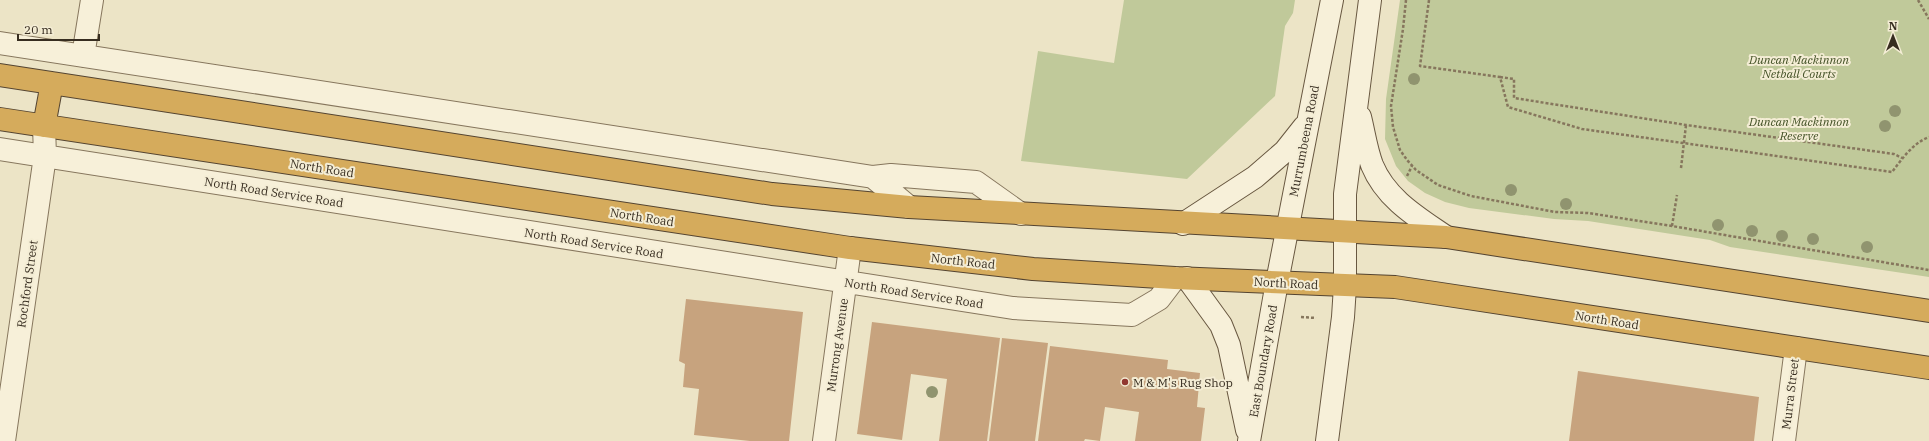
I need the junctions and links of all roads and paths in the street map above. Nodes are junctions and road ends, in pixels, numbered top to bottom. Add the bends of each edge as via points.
1 (92, 0) edge
2 (1332, 0) edge
3 (1370, 0) edge
4 (1406, 0) edge
5 (1429, 0) edge
6 (1918, 0) edge
7 (1929, 19) edge
8 (0, 43) edge
9 (84, 56) junction
10 (0, 75) edge
11 (1500, 77) junction
12 (52, 83) junction
13 (1357, 106) junction
14 (0, 119) edge
15 (1306, 125) junction
16 (1686, 125) junction
17 (44, 126) junction
18 (1929, 137) edge
19 (1684, 143) junction
20 (0, 149) edge
21 (45, 156) junction
22 (1902, 158) junction
23 (1681, 168) dead end
24 (873, 177) junction
25 (1677, 195) dead end
26 (909, 207) junction
27 (1021, 214) junction
28 (1183, 224) junction
29 (1672, 226) junction
30 (1287, 228) junction
31 (1344, 232) junction
32 (1446, 237) junction
33 (850, 248) junction
34 (1929, 270) edge
35 (1181, 278) junction
36 (846, 282) junction
37 (1277, 282) junction
38 (1345, 286) junction
39 (1929, 311) edge
40 (1301, 316) dead end
41 (1316, 318) dead end
42 (1796, 348) junction
43 (1929, 368) edge
44 (4, 441) edge
45 (824, 441) edge
46 (1249, 441) edge
47 (1327, 441) edge
48 (1784, 441) edge

1 - 9 street
2 - 15 street, Murrumbeena Road
3 - 13 street
4 - 29 path via 1391,106 1393,127 1400,150 1416,170 1438,185 1471,196 1555,212 1588,213
5 - 11 path via 1420,66
6 - 7 path
8 - 9 street
9 - 24 street
10 - 12 highway
11 - 16 path via 1514,79 1514,98
11 - 19 path via 1508,107 1582,129
12 - 17 highway
12 - 26 highway via 772,194
13 - 31 street via 1345,187
13 - 32 street via 1368,153 1382,184 1407,210
14 - 17 highway, North Road
15 - 28 street via 1285,151 1256,177
15 - 30 street, Murrumbeena Road
16 - 19 path
16 - 22 path via 1894,154
17 - 21 street, Rochford Street
17 - 33 highway, North Road
18 - 22 path via 1916,144
19 - 22 path via 1892,172
19 - 23 path
20 - 21 street, North Road Service Road
21 - 36 street, North Road Service Road
21 - 44 street, Rochford Street
24 - 26 street
24 - 27 street via 891,175 976,182
25 - 29 path
26 - 27 highway
27 - 28 highway
28 - 30 highway
29 - 34 path
30 - 31 highway
30 - 37 street, Murrumbeena Road
31 - 32 highway
31 - 38 street
32 - 39 highway
33 - 35 highway, North Road via 1033,269
33 - 36 street, Murrong Avenue
35 - 36 street, North Road Service Road via 1158,299 1132,315 1013,308
35 - 37 highway, North Road
35 - 46 street via 1221,326 1229,345
36 - 45 street, Murrong Avenue
37 - 38 highway, North Road
37 - 46 street, East Boundary Road
38 - 42 highway, North Road via 1395,287
38 - 47 street
40 - 41 path
42 - 43 highway, North Road
42 - 48 street, Murra Street

